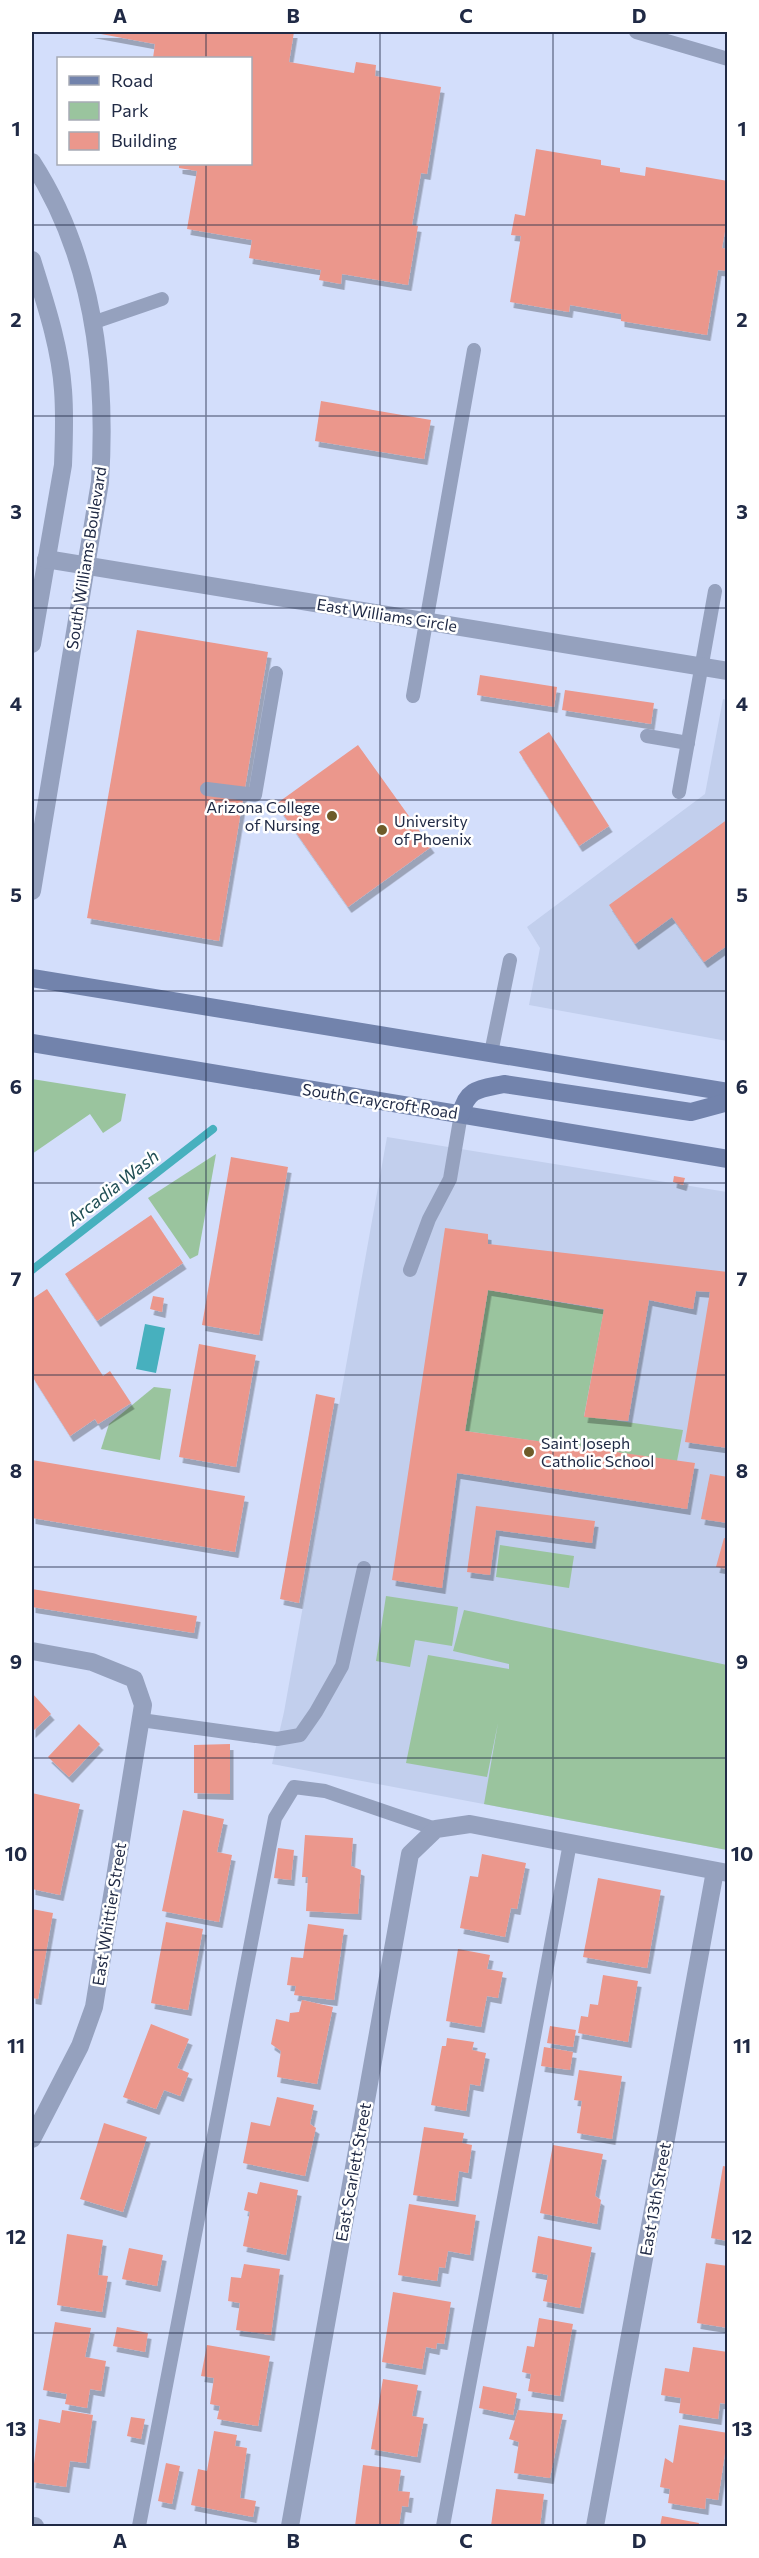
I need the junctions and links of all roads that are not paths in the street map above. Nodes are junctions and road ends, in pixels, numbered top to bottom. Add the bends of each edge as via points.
1 (636, 32) edge
2 (728, 59) edge
3 (32, 162) edge
4 (32, 260) edge
5 (162, 299) dead end
6 (92, 323) junction
7 (474, 350) dead end
8 (46, 559) junction
9 (86, 566) junction
10 (714, 591) dead end
11 (426, 622) junction
12 (32, 644) edge
13 (700, 667) junction
14 (728, 671) edge
15 (276, 673) dead end
16 (413, 696) dead end
17 (647, 736) dead end
18 (688, 743) junction
19 (207, 789) dead end
20 (679, 792) dead end
21 (32, 891) edge
22 (510, 960) dead end
23 (32, 978) edge
24 (32, 1043) edge
25 (491, 1053) junction
26 (728, 1092) edge
27 (728, 1102) edge
28 (461, 1114) junction
29 (728, 1159) edge
30 (410, 1270) dead end
31 (364, 1568) dead end
32 (32, 1651) edge
33 (141, 1720) junction
34 (436, 1829) junction
35 (570, 1843) junction
36 (721, 1872) edge
37 (32, 2139) edge
38 (139, 2526) edge
39 (290, 2526) edge
40 (443, 2526) edge
41 (595, 2526) edge

1 - 2 lane
3 - 6 street, South Williams Boulevard via 52,193 71,239
4 - 8 street via 56,345 63,390 63,465
5 - 6 lane
6 - 9 street, South Williams Boulevard via 100,386 101,455
7 - 11 lane
8 - 9 street, East Williams Circle
8 - 12 street
9 - 11 street, East Williams Circle
9 - 21 street, South Williams Boulevard
10 - 13 lane
11 - 13 street, East Williams Circle
11 - 16 lane
13 - 14 street, East Williams Circle
13 - 18 lane
15 - 19 lane via 255,795
17 - 18 lane
18 - 20 lane
22 - 25 lane
23 - 25 main road
24 - 28 main road, South Craycroft Road
25 - 26 main road
27 - 28 main road via 691,1112 504,1084 477,1089 464,1100
28 - 29 main road, South Craycroft Road
28 - 30 lane via 450,1179 429,1219
31 - 33 lane via 342,1666 300,1736 277,1739
32 - 33 street, East Whittier Street via 92,1662 134,1679 144,1705
33 - 37 street, East Whittier Street via 94,2007 80,2046
34 - 35 street via 470,1824
34 - 38 lane via 325,1791 294,1787 275,1818
34 - 39 street, East Scarlett Street via 410,1854
35 - 36 street
35 - 40 lane
36 - 41 street, East 13th Street

